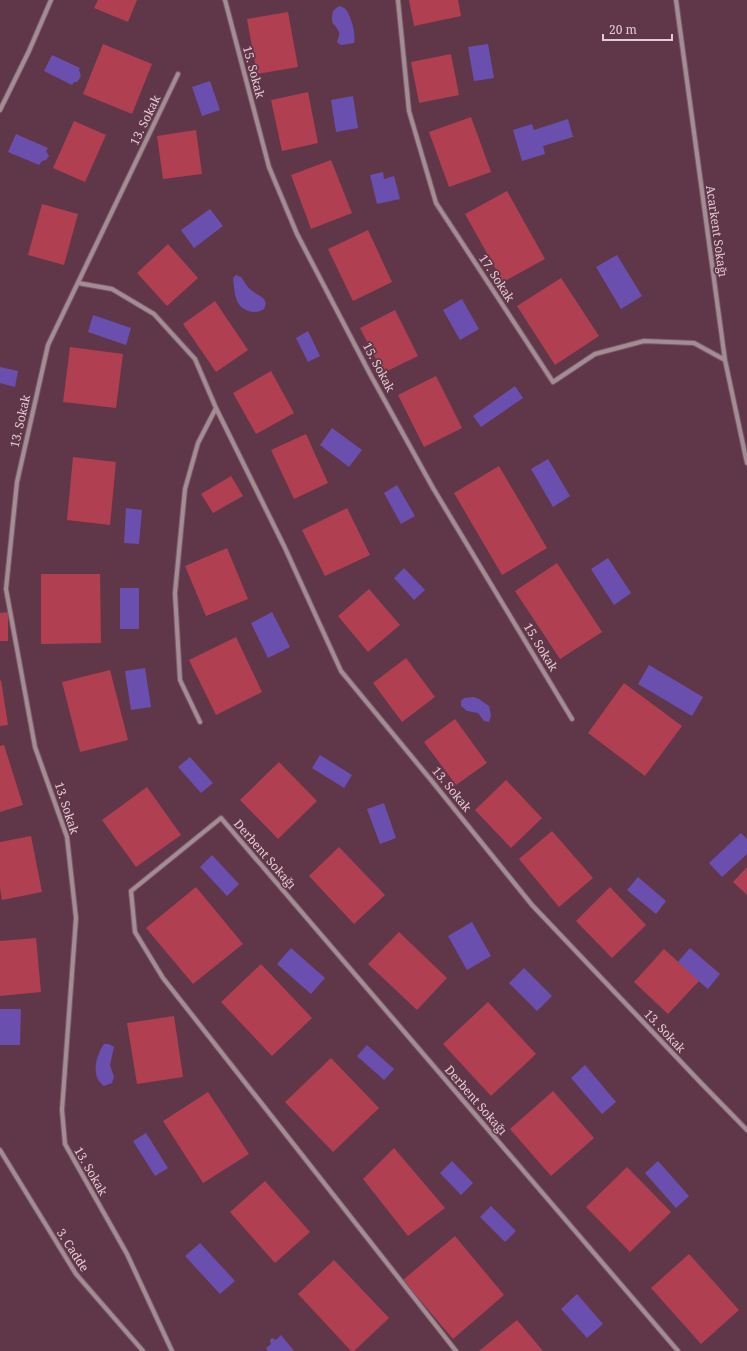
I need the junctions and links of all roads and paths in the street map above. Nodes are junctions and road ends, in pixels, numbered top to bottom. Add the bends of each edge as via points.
1 (51, 0) edge
2 (225, 0) edge
3 (398, 0) edge
4 (676, 0) edge
5 (178, 74) dead end
6 (0, 110) edge
7 (78, 283) junction
8 (725, 360) junction
9 (216, 408) junction
10 (747, 463) edge
11 (572, 719) dead end
12 (200, 722) dead end
13 (747, 1130) edge
14 (0, 1150) edge
15 (143, 1351) edge
16 (172, 1351) edge
17 (456, 1351) edge
18 (678, 1351) edge

1 - 6 street via 30,51
2 - 11 street, 15. Sokak via 269,167 297,234 433,488
3 - 8 street, 17. Sokak via 409,110 436,203 553,382 595,354 644,341 694,343
4 - 8 street, Acarkent Sokağı
5 - 7 street, 13. Sokak
7 - 9 street, 13. Sokak via 112,289 154,314 195,359
7 - 16 street, 13. Sokak via 48,345 17,482 6,589 35,747 67,837 76,918 62,1110 65,1144 127,1254
8 - 10 street, Acarkent Sokağı
9 - 12 street via 198,443 185,488 175,594 180,680
9 - 13 street, 13. Sokak via 285,548 341,672 532,905
14 - 15 street, 3. Cadde via 76,1274
17 - 18 street, Derbent Sokağı via 163,978 135,932 131,891 221,818

